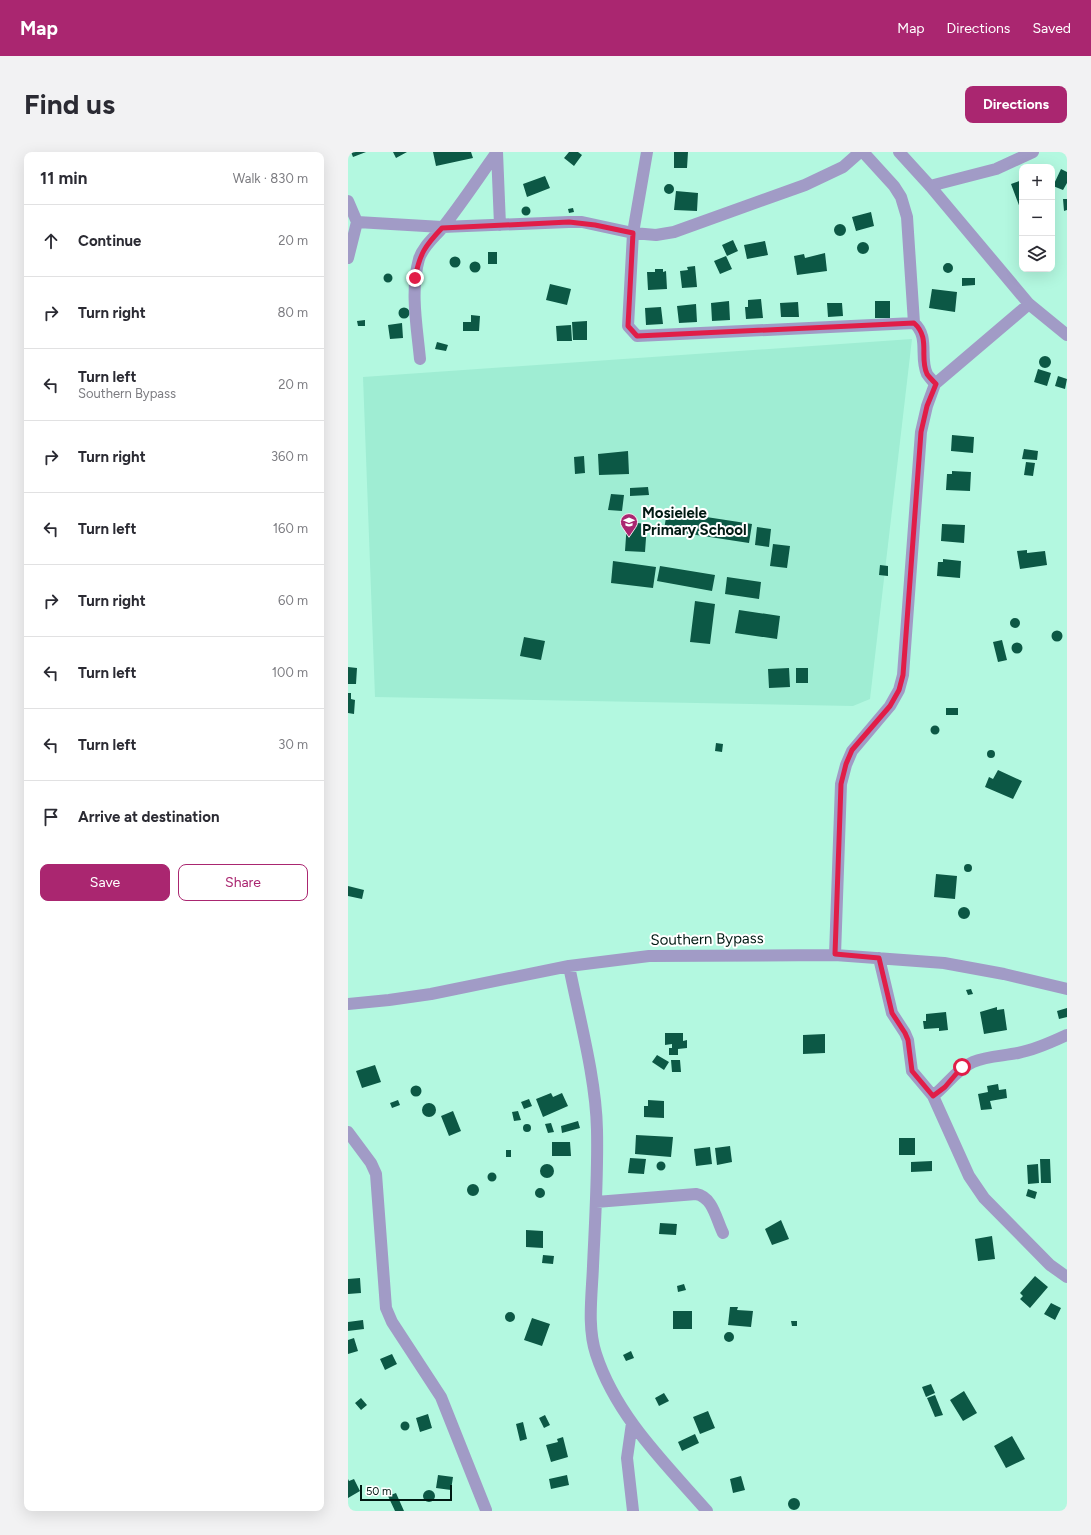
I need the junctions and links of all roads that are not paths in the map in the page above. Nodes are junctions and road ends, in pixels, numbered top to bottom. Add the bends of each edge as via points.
1 (497, 152) edge
2 (647, 152) edge
3 (860, 152) edge
4 (863, 152) edge
5 (899, 152) edge
6 (1033, 152) edge
7 (930, 186) junction
8 (348, 201) edge
9 (357, 222) junction
10 (500, 225) junction
11 (442, 228) junction
12 (633, 233) junction
13 (348, 258) edge
14 (1029, 304) junction
15 (914, 323) junction
16 (1067, 335) edge
17 (420, 359) dead end
18 (936, 384) junction
19 (835, 954) junction
20 (879, 958) junction
21 (569, 966) junction
22 (1067, 989) edge
23 (348, 1004) edge
24 (1067, 1035) edge
25 (933, 1096) junction
26 (348, 1132) edge
27 (596, 1202) junction
28 (722, 1233) dead end
29 (1067, 1277) edge
30 (632, 1423) junction
31 (486, 1510) dead end
32 (633, 1511) edge
33 (641, 1511) edge
34 (707, 1511) edge

1 - 10 street
1 - 11 street
2 - 12 street
3 - 12 street via 843,167 805,185 674,232 656,235
4 - 15 street via 901,197 906,217
5 - 7 street
6 - 7 street via 996,169
7 - 14 street
8 - 9 street
9 - 11 street
9 - 13 street
10 - 11 street
10 - 12 street via 582,222
11 - 17 street via 428,243 420,257 415,278 415,312
12 - 15 street via 628,326 637,336
14 - 16 street
14 - 18 street
15 - 18 street via 921,329 924,339 927,374
18 - 19 street via 927,406 921,432 903,675 899,690 890,706 852,750 841,784
19 - 20 street, Southern Bypass
19 - 21 street, Southern Bypass via 649,956
20 - 22 street, Southern Bypass via 970,967
20 - 25 street via 892,1013 908,1040 912,1071
21 - 23 street, Southern Bypass via 431,994
21 - 27 street via 588,1060 596,1116
24 - 25 street via 1019,1053 994,1056 962,1067 945,1087
25 - 29 street via 969,1176 984,1198 1050,1265
26 - 31 street via 376,1174 386,1308 392,1322 441,1397
27 - 28 street via 702,1195 709,1200
27 - 30 street via 592,1310 595,1353 608,1384
30 - 32 street via 627,1458
30 - 34 street
32 - 33 street

